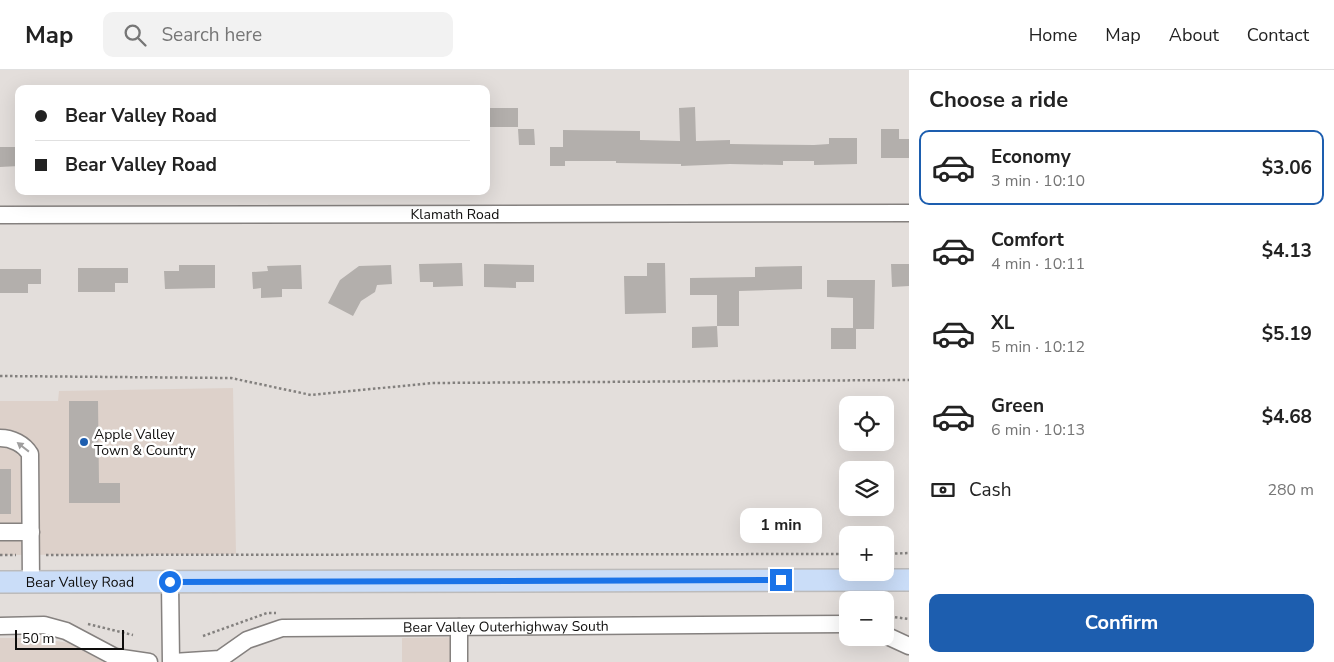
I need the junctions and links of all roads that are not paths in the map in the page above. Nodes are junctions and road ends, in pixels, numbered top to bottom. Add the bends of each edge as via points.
1 (909, 213) edge
2 (0, 215) edge
3 (0, 438) edge
4 (0, 532) edge
5 (31, 532) junction
6 (909, 580) edge
7 (0, 582) edge
8 (31, 582) junction
9 (170, 582) junction
10 (839, 624) edge
11 (0, 626) edge
12 (459, 627) junction
13 (894, 639) edge
14 (909, 646) edge
15 (128, 661) edge
16 (149, 662) edge
17 (172, 662) edge
18 (458, 662) edge

1 - 2 street, Klamath Road
5 -> 3 street via 30,454 15,441
4 - 5 street
5 - 8 street
6 - 9 main road, Bear Valley Road
7 - 8 main road, Bear Valley Road
8 - 9 main road, Bear Valley Road
9 - 17 street
10 - 12 street, Bear Valley Outerhighway South
11 - 15 street via 38,632 66,632
12 - 17 street, Bear Valley Outerhighway South via 282,628 248,640 220,659
12 - 18 street
13 - 14 street
15 - 16 street

